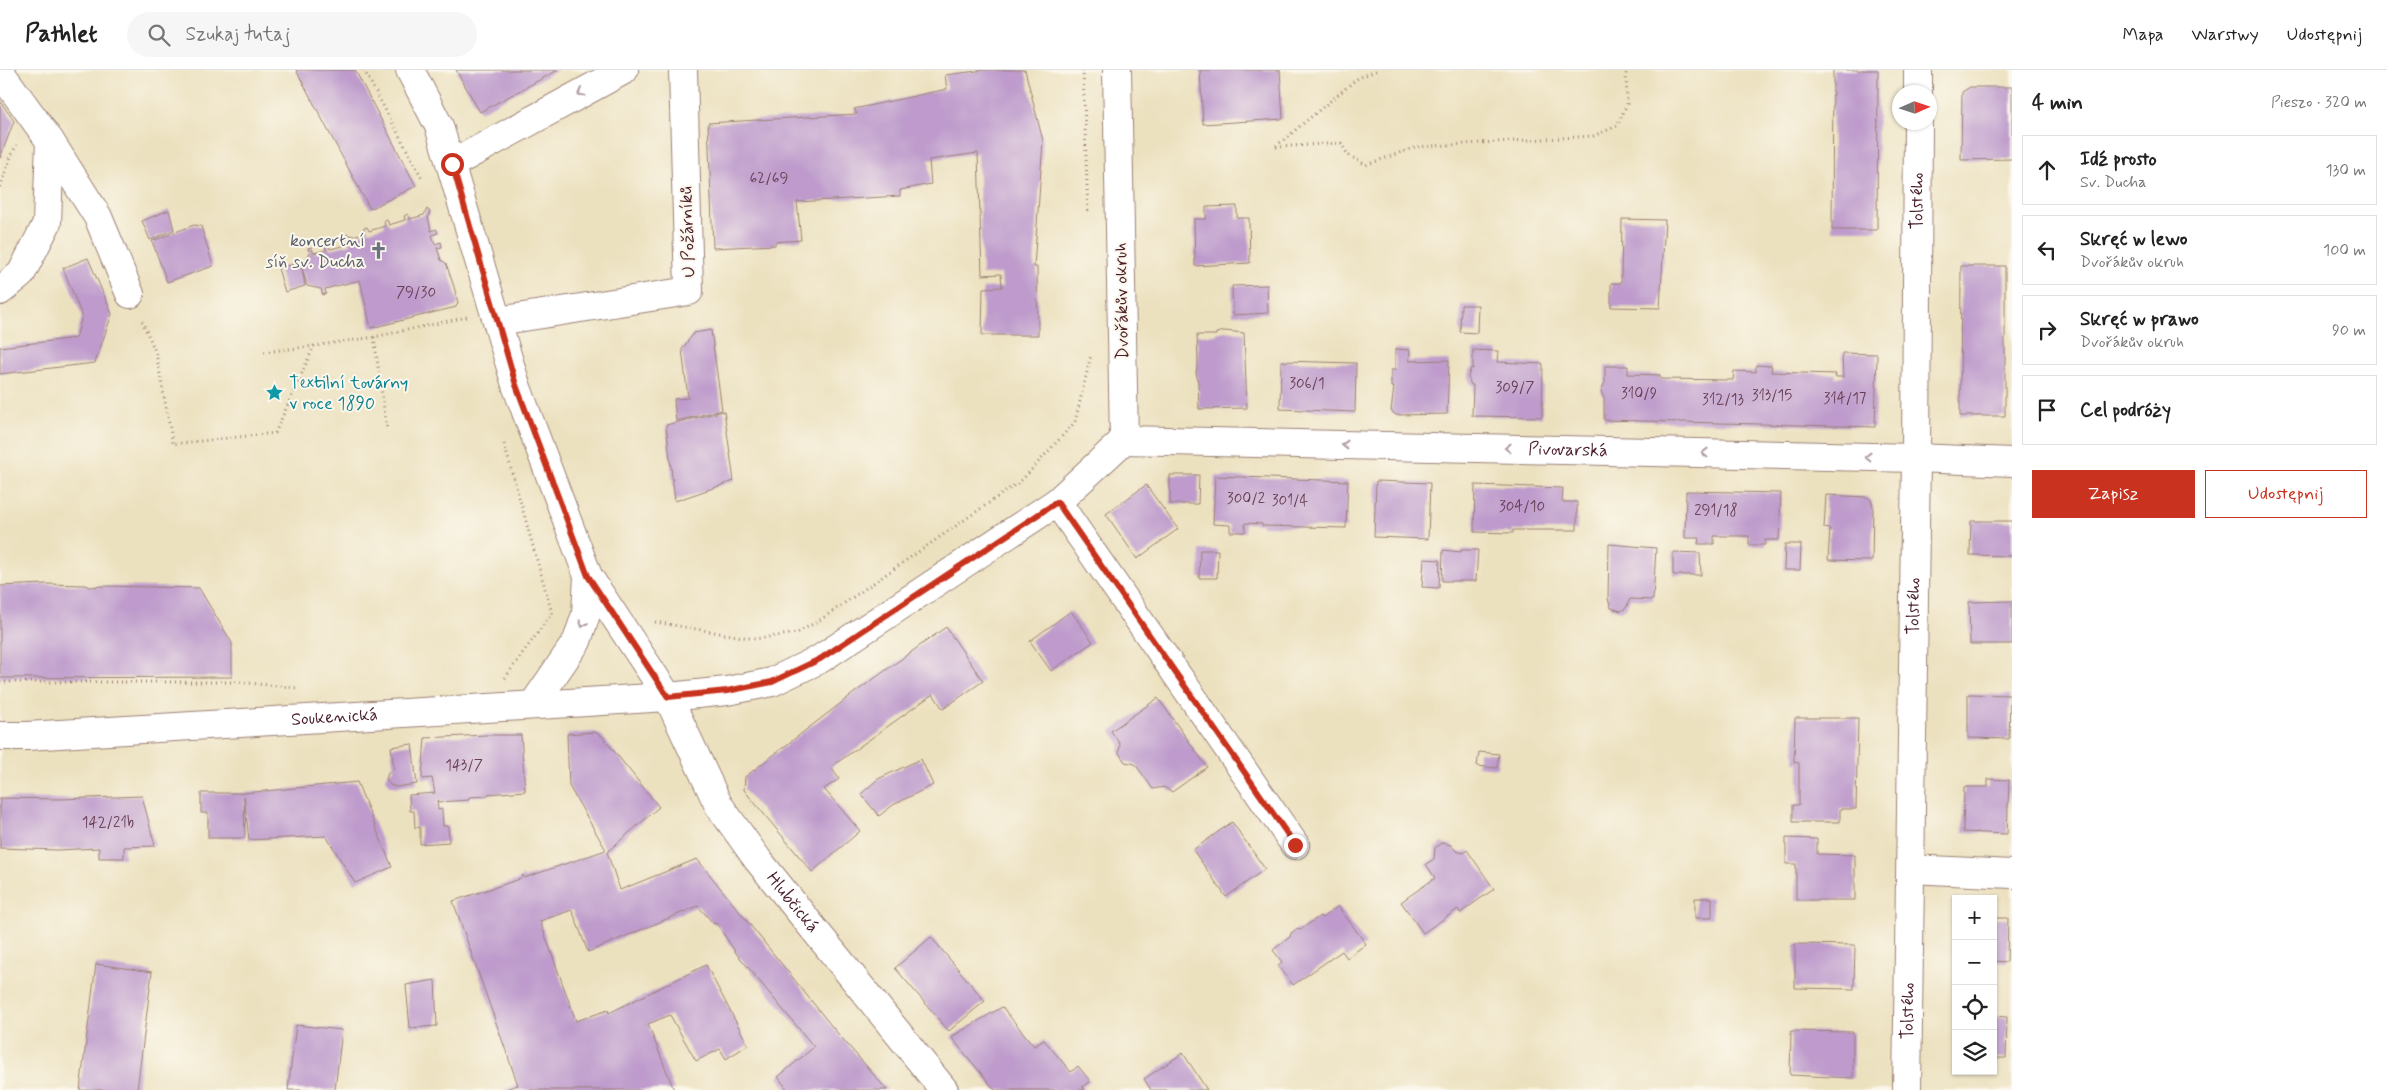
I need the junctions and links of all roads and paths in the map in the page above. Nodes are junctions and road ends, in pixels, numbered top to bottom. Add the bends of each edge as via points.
1 (410, 70) edge
2 (624, 70) edge
3 (683, 70) edge
4 (1083, 70) edge
5 (1117, 70) edge
6 (1378, 70) edge
7 (1626, 70) edge
8 (1918, 70) edge
9 (0, 72) edge
10 (1918, 85) edge
11 (1918, 130) edge
12 (43, 131) junction
13 (452, 164) junction
14 (0, 186) edge
15 (1088, 215) dead end
16 (0, 291) edge
17 (130, 294) joint
18 (467, 317) dead end
19 (498, 321) junction
20 (374, 337) junction
21 (314, 346) junction
22 (1092, 351) dead end
23 (264, 352) dead end
24 (388, 430) dead end
25 (1124, 440) junction
26 (1916, 458) junction
27 (2012, 462) edge
28 (1057, 502) junction
29 (588, 576) junction
30 (648, 621) dead end
31 (544, 624) dead end
32 (0, 682) edge
33 (501, 683) dead end
34 (304, 689) dead end
35 (668, 697) junction
36 (533, 705) junction
37 (0, 736) edge
38 (1295, 845) dead end
39 (1911, 869) junction
40 (2012, 874) edge
41 (944, 1090) edge
42 (1907, 1090) edge

1 - 13 street via 439,126
2 -> 13 street
3 - 19 street, U Požárníků via 689,291
4 - 15 path
5 - 25 street, Dvořákův okruh
6 - 7 path via 1358,78 1276,147 1341,143 1348,154 1366,165 1416,147 1593,136 1616,126 1627,104
8 - 10 street
9 - 12 street
11 - 26 street, Tolstého
12 - 14 path via 13,151
12 - 16 street via 48,223 21,274
12 - 17 street via 98,217
13 - 19 street
17 - 21 path via 156,353 173,444 275,433
18 - 20 path
19 - 29 street via 516,385
20 - 21 path
20 - 24 path
21 - 23 path
22 - 30 path via 1075,422 1022,480 824,618 797,633 755,639
26 -> 25 street, Pivovarská
25 - 28 street
26 - 27 street, Pivovarská
26 - 39 street, Tolstého
28 - 35 street via 820,659 772,682
28 - 38 street
29 - 35 street, Hlubčická
29 -> 36 street via 586,614 577,641
31 - 33 path
32 - 34 path via 238,682
35 - 36 street, Soukenická
35 - 41 street, Hlubčická via 718,804 758,860
36 - 37 street, Soukenická
39 - 40 street
39 - 42 street, Tolstého

